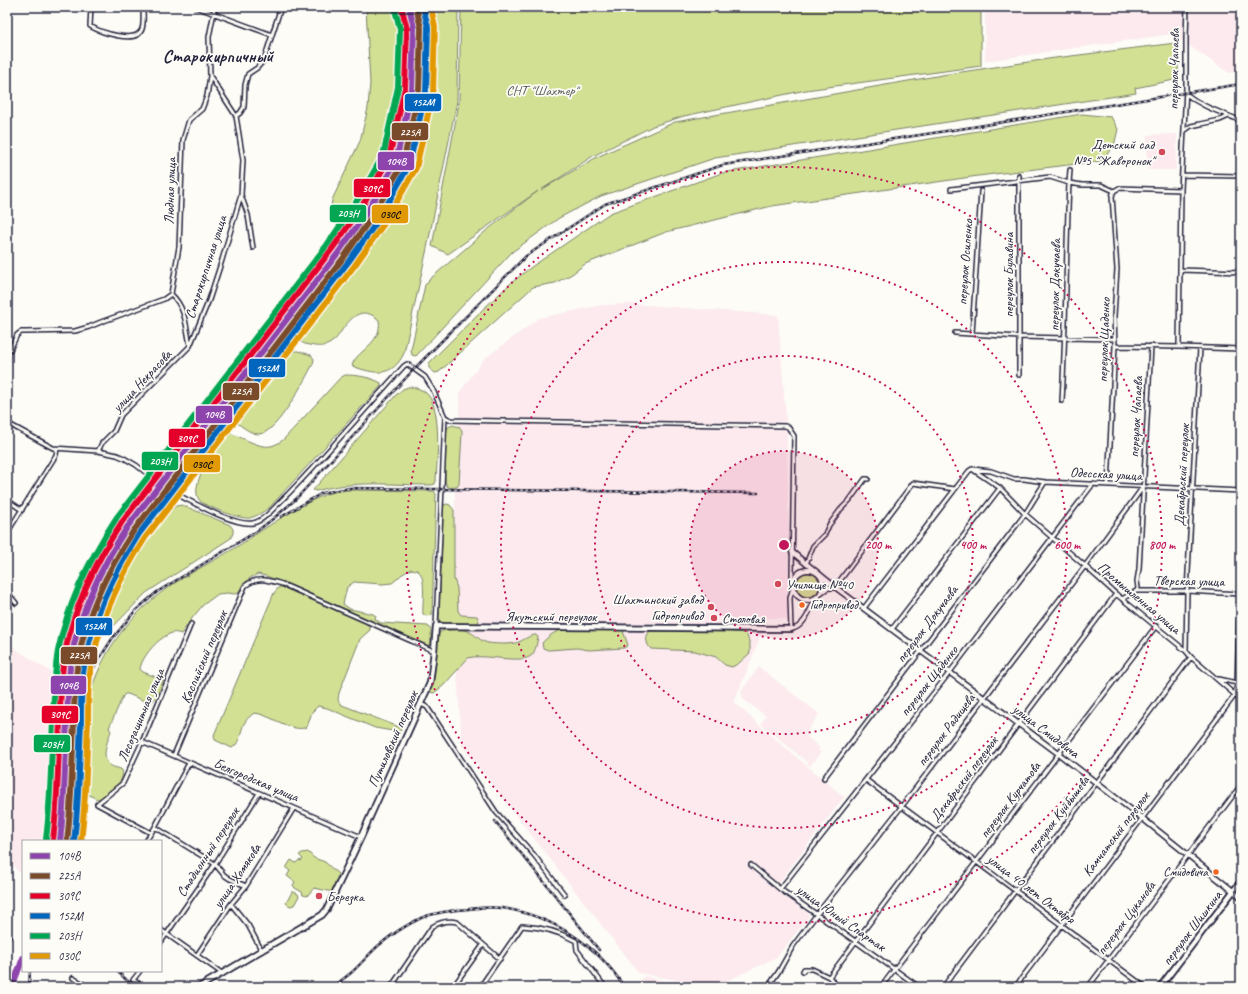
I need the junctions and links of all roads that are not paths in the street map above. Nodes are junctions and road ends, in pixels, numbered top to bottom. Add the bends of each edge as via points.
1 (91, 7) edge
2 (144, 7) edge
3 (196, 7) edge
4 (214, 7) edge
5 (281, 7) edge
6 (1187, 7) edge
7 (214, 13) junction
8 (272, 35) junction
9 (210, 76) junction
10 (1186, 94) junction
11 (236, 116) junction
12 (1229, 116) junction
13 (1241, 121) edge
14 (1184, 132) junction
15 (1070, 170) dead end
16 (1182, 175) junction
17 (1019, 176) dead end
18 (1241, 176) edge
19 (1019, 181) junction
20 (1069, 183) junction
21 (951, 189) dead end
22 (1181, 190) junction
23 (981, 191) dead end
24 (1114, 191) junction
25 (241, 195) junction
26 (253, 248) dead end
27 (1181, 270) junction
28 (1241, 272) edge
29 (171, 294) junction
30 (955, 333) dead end
31 (972, 334) junction
32 (1019, 337) junction
33 (1065, 338) junction
34 (1114, 339) junction
35 (1241, 343) edge
36 (190, 346) junction
37 (1115, 346) junction
38 (1151, 346) junction
39 (1179, 347) junction
40 (1200, 348) junction
41 (1241, 349) edge
42 (7, 356) edge
43 (1019, 375) dead end
44 (1062, 401) dead end
45 (445, 417) junction
46 (7, 423) edge
47 (57, 449) junction
48 (98, 451) junction
49 (970, 470) junction
50 (868, 479) dead end
51 (158, 482) tunnel mouth
52 (1045, 482) junction
53 (1093, 484) junction
54 (1108, 485) junction
55 (1143, 487) junction
56 (167, 488) tunnel mouth
57 (1000, 488) junction
58 (955, 489) junction
59 (1192, 489) junction
60 (1241, 491) edge
61 (7, 500) edge
62 (22, 510) junction
63 (1025, 514) junction
64 (7, 533) edge
65 (1052, 538) junction
66 (1241, 548) edge
67 (792, 552) junction
68 (806, 564) junction
69 (1085, 566) junction
70 (816, 573) junction
71 (794, 585) junction
72 (835, 587) junction
73 (1137, 591) junction
74 (1187, 591) junction
75 (7, 592) edge
76 (821, 592) junction
77 (1116, 594) junction
78 (1240, 594) edge
79 (816, 597) junction
80 (1122, 599) junction
81 (16, 603) dead end
82 (864, 608) junction
83 (191, 624) dead end
84 (436, 626) junction
85 (1156, 626) junction
86 (791, 629) junction
87 (892, 629) junction
88 (920, 650) junction
89 (434, 651) junction
90 (1186, 651) junction
91 (1191, 657) junction
92 (950, 672) junction
93 (1218, 679) junction
94 (1239, 684) edge
95 (1235, 695) junction
96 (984, 698) junction
97 (1241, 700) edge
98 (421, 704) junction
99 (1019, 724) junction
100 (142, 742) junction
101 (1059, 754) junction
102 (174, 755) junction
103 (189, 763) junction
104 (824, 778) dead end
105 (866, 780) junction
106 (1096, 783) junction
107 (1241, 786) edge
108 (259, 793) junction
109 (902, 806) junction
110 (294, 808) junction
111 (1142, 818) junction
112 (155, 828) junction
113 (937, 832) junction
114 (151, 833) junction
115 (361, 837) junction
116 (147, 840) edge
117 (1188, 855) junction
118 (977, 862) junction
119 (215, 864) junction
120 (751, 866) dead end
121 (1241, 882) edge
122 (246, 886) junction
123 (780, 889) junction
124 (1015, 890) junction
125 (1233, 892) junction
126 (565, 894) dead end
127 (1241, 898) edge
128 (231, 904) junction
129 (817, 914) junction
130 (1062, 925) junction
131 (162, 931) edge
132 (167, 934) junction
133 (162, 941) edge
134 (855, 941) junction
135 (483, 945) junction
136 (262, 951) junction
137 (197, 955) junction
138 (500, 959) junction
139 (1108, 960) junction
140 (894, 969) junction
141 (803, 971) dead end
142 (139, 972) edge
143 (223, 974) junction
144 (829, 977) junction
145 (73, 978) dead end
146 (89, 987) edge
147 (145, 987) edge
148 (199, 987) edge
149 (391, 987) edge
150 (452, 987) edge
151 (480, 987) edge
152 (605, 987) edge
153 (768, 987) edge
154 (838, 987) edge
155 (881, 987) edge
156 (919, 987) edge
157 (943, 987) edge
158 (1015, 987) edge
159 (1088, 987) edge
160 (1145, 987) edge
161 (1160, 987) edge

1 - 2 street via 90,26 127,38 139,34 142,30
3 - 7 street
4 - 7 street
5 - 8 street
6 - 10 street, переулок Чапаева
7 - 8 street
7 - 9 street via 209,37
8 - 11 street via 264,60 258,68 248,74 244,107
9 - 11 street, Старокирпичная улица
9 - 29 street, Людная улица via 202,109 189,120 183,140 179,247
10 - 12 street via 1210,109
10 - 14 street, переулок Чапаева
11 - 25 street, Старокирпичная улица via 243,160
12 - 13 street
12 - 14 street, переулок Чапаева via 1190,126
14 - 16 street, переулок Чапаева
15 - 20 street, переулок Докучаева
16 - 18 street
16 - 22 street, переулок Чапаева
17 - 19 street, переулок Булавина
19 - 20 street via 1050,177
19 - 21 street
19 - 32 street, переулок Булавина
20 - 24 street via 1102,185
20 - 33 street, переулок Докучаева
22 - 24 street via 1119,188
22 - 27 street, переулок Чапаева
23 - 31 street, переулок Осипенко
24 - 34 street, переулок Щаденко via 1112,196 1118,269
25 - 26 street, Старокирпичная улица via 248,215
25 - 36 street, Старокирпичная улица via 209,300
27 - 28 street
27 - 39 street, переулок Чапаева
29 - 36 street via 183,309
29 - 42 street via 90,328 75,331 21,332 17,334
30 - 31 street
31 - 32 street
32 - 33 street
32 - 43 street, переулок Булавина
33 - 34 street
33 - 44 street, переулок Докучаева
34 - 37 street, переулок Щаденко
35 - 41 street
36 - 48 street, улица Некрасова via 121,415 114,431
37 - 38 street
37 - 54 street, переулок Щаденко
38 - 39 street
38 - 55 street, переулок Чапаева
39 - 40 street
40 - 41 street
40 - 59 street, Декабрьский переулок
45 - 56 street via 425,377 407,364 307,474 258,521 246,523 228,518
45 - 67 street via 451,420 788,427 794,436
45 - 84 street, Путиловский переулок
46 - 47 street
47 - 48 street
47 - 62 street via 56,455
48 - 51 street via 124,458
49 - 52 street, Одесская улица via 991,471 1014,479
49 - 57 street, Промышленная улица
49 - 58 street
50 - 68 street via 865,479 829,525 825,534 813,546
52 - 53 street, Одесская улица
52 - 63 street, переулок Докучаева
53 - 54 street, Одесская улица
53 - 65 street, переулок Щаденко
54 - 55 street, Одесская улица
55 - 59 street, Одесская улица
55 - 69 street, переулок Радищева
55 - 73 street, переулок Чапаева
57 - 63 street, Промышленная улица
57 - 87 street
58 - 72 street via 913,483
58 - 82 street
59 - 60 street, Одесская улица
59 - 74 street, Декабрьский переулок
61 - 62 street
62 - 64 street
63 - 65 street, Промышленная улица
63 - 88 street, переулок Докучаева
65 - 69 street, Промышленная улица
65 - 92 street, переулок Щаденко
66 - 78 street
67 - 68 street, улица Смидовича
67 - 71 street
68 - 70 street, улица Смидовича
69 - 77 street, Промышленная улица
69 - 96 street, переулок Радищева
70 - 71 street via 809,570 802,572 796,576
70 - 72 street, улица Смидовича
70 - 76 street via 822,581
71 - 79 street via 796,594 802,598 809,600
71 - 86 street via 790,598
72 - 76 street
72 - 82 street, улица Смидовича
73 - 74 street, Тверская улица
73 - 80 street
74 - 78 street, Тверская улица
74 - 90 street, Декабрьский переулок
75 - 81 street
76 - 79 street
77 - 80 street, Промышленная улица
77 - 99 street, Декабрьский переулок
78 - 94 street
79 - 86 street via 808,615 798,626
80 - 85 street, Промышленная улица
82 - 87 street, улица Смидовича
83 - 100 street, Лесозащитная улица
84 - 86 main road, Якутский переулок
84 - 89 main road, Путиловский переулок
85 - 90 street, Промышленная улица
85 - 101 street, переулок Курчатова
87 - 88 street, улица Смидовича
88 - 92 street, улица Смидовича
88 - 104 street, переулок Докучаева
89 - 98 main road, Путиловский переулок via 431,677
89 - 102 street, Каспийский переулок via 282,584 254,580 245,586
90 - 91 street, Промышленная улица
91 - 93 street, Промышленная улица
91 - 106 street, переулок Куйбышева
92 - 96 street, улица Смидовича
92 - 105 street, переулок Щаденко
93 - 94 street
93 - 95 street, Промышленная улица
94 - 95 street
95 - 97 street, Промышленная улица
95 - 111 street, Камчатский переулок
96 - 99 street, улица Смидовича
96 - 109 street, переулок Радищева
98 - 115 main road, Путиловский переулок
98 - 126 street via 427,707 496,812
99 - 101 street, улица Смидовича
99 - 113 street, Декабрьский переулок
100 - 102 street, Белгородская улица
100 - 114 street, Лесозащитная улица via 123,783 97,804
101 - 106 street, улица Смидовича
101 - 118 street, переулок Курчатова
102 - 103 street, Белгородская улица
103 - 108 street, Белгородская улица
103 - 112 street
105 - 109 street, улица 40 лет Октября
105 - 123 street, переулок Щаденко
106 - 111 street, улица Смидовича
106 - 124 street, переулок Куйбышева
107 - 117 street, переулок Цуканова
108 - 110 street, Белгородская улица
108 - 119 street, Стадионный переулок
109 - 113 street, улица 40 лет Октября
109 - 129 street, переулок Радищева
110 - 115 street, Белгородская улица
110 - 122 street, улица Хомякова
111 - 117 street, улица Смидовича
111 - 130 street, Камчатский переулок
112 - 114 street
112 - 119 street
113 - 118 street, улица 40 лет Октября
113 - 134 street, Декабрьский переулок
114 - 116 street
115 - 136 main road, Путиловский переулок via 322,915
117 - 125 street, улица Смидовича
117 - 139 street, переулок Цуканова
118 - 124 street, улица 40 лет Октября
118 - 140 street, переулок Курчатова
119 - 122 street via 224,875
119 - 132 street, Стадионный переулок
120 - 123 street, улица Юный Спартак
121 - 125 main road, переулок Шишкина
122 - 128 street, улица Хомякова
123 - 129 street, улица Юный Спартак
124 - 130 street, улица 40 лет Октября
124 - 157 street, переулок Куйбышева
125 - 127 street, улица Смидовича
125 - 161 main road, переулок Шишкина
128 - 136 street via 248,925
128 - 137 street, улица Хомякова
129 - 134 street, улица Юный Спартак
129 - 153 street, переулок Радищева via 793,946
130 - 139 street, улица 40 лет Октября
130 - 158 street, Камчатский переулок
131 - 132 street
132 - 133 street, Стадионный переулок
132 - 137 street
134 - 140 street, улица Юный Спартак
134 - 144 street, Декабрьский переулок
135 - 138 street
135 - 149 street via 457,922 438,924 432,928
135 - 150 street
136 - 143 main road, Путиловский переулок
137 - 143 street
138 - 151 street
138 - 152 street via 522,926 561,933 576,941 577,950
139 - 159 street, переулок Цуканова
139 - 160 street, улица 40 лет Октября
140 - 155 street, переулок Курчатова
140 - 156 street, улица Юный Спартак
141 - 144 street via 812,969
142 - 147 street via 133,980
143 - 148 main road, Путиловский переулок
144 - 154 street
145 - 146 street

